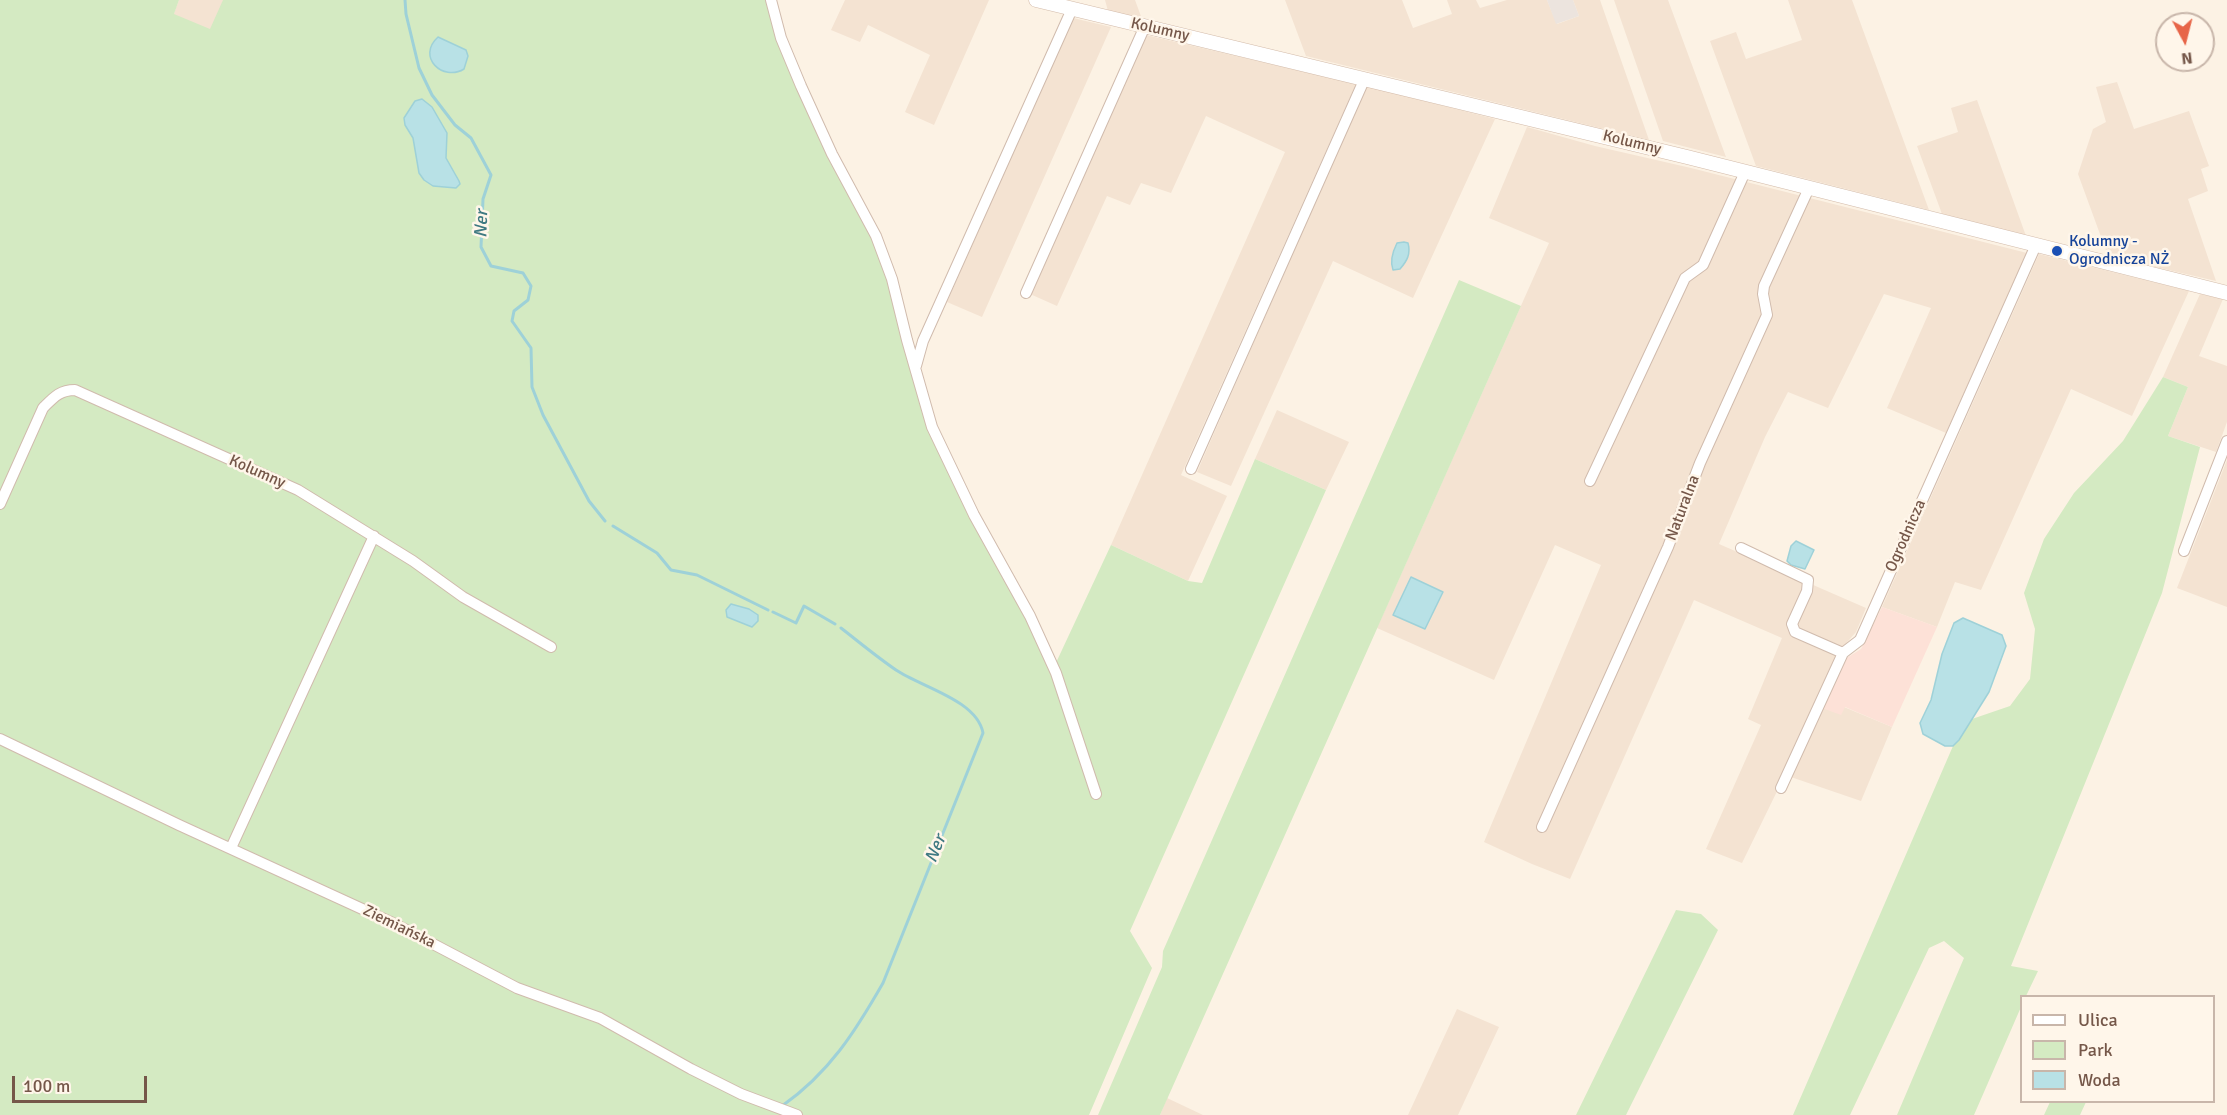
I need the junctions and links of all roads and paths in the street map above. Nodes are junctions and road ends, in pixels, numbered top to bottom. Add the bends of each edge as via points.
1 (771, 0) edge
2 (1035, 0) edge
3 (1072, 9) junction
4 (1145, 26) junction
5 (1365, 78) junction
6 (1745, 172) junction
7 (1809, 188) junction
8 (2036, 245) junction
9 (1026, 293) dead end
10 (2227, 293) edge
11 (916, 367) junction
12 (2227, 441) edge
13 (1191, 469) dead end
14 (1590, 481) dead end
15 (0, 504) edge
16 (374, 536) junction
17 (1741, 548) dead end
18 (2184, 551) dead end
19 (551, 647) dead end
20 (1844, 653) junction
21 (0, 738) edge
22 (1781, 788) dead end
23 (1096, 794) dead end
24 (1542, 827) dead end
25 (231, 848) junction
26 (797, 1115) edge

1 - 11 street via 781,38 801,86 876,236
2 - 3 street, Kolumny
3 - 4 street, Kolumny
3 - 11 street via 923,341
4 - 5 street, Kolumny
4 - 9 street
5 - 6 street, Kolumny
5 - 13 street
6 - 7 street, Kolumny
6 - 14 street via 1703,265 1685,278
7 - 8 street, Kolumny
7 - 24 street, Naturalna via 1764,286 1767,315
8 - 10 street, Kolumny
8 - 20 street, Ogrodnicza via 1860,640
11 - 23 street via 936,436 1056,673
12 - 18 street
15 - 16 street, Kolumny via 43,408 54,396 75,390 298,490
16 - 19 street, Kolumny via 464,597
16 - 25 street
17 - 20 street via 1808,580 1792,624 1794,633
20 - 22 street, Ogrodnicza
21 - 25 street, Ziemiańska
25 - 26 street, Ziemiańska via 395,924 517,988 600,1018 741,1094

